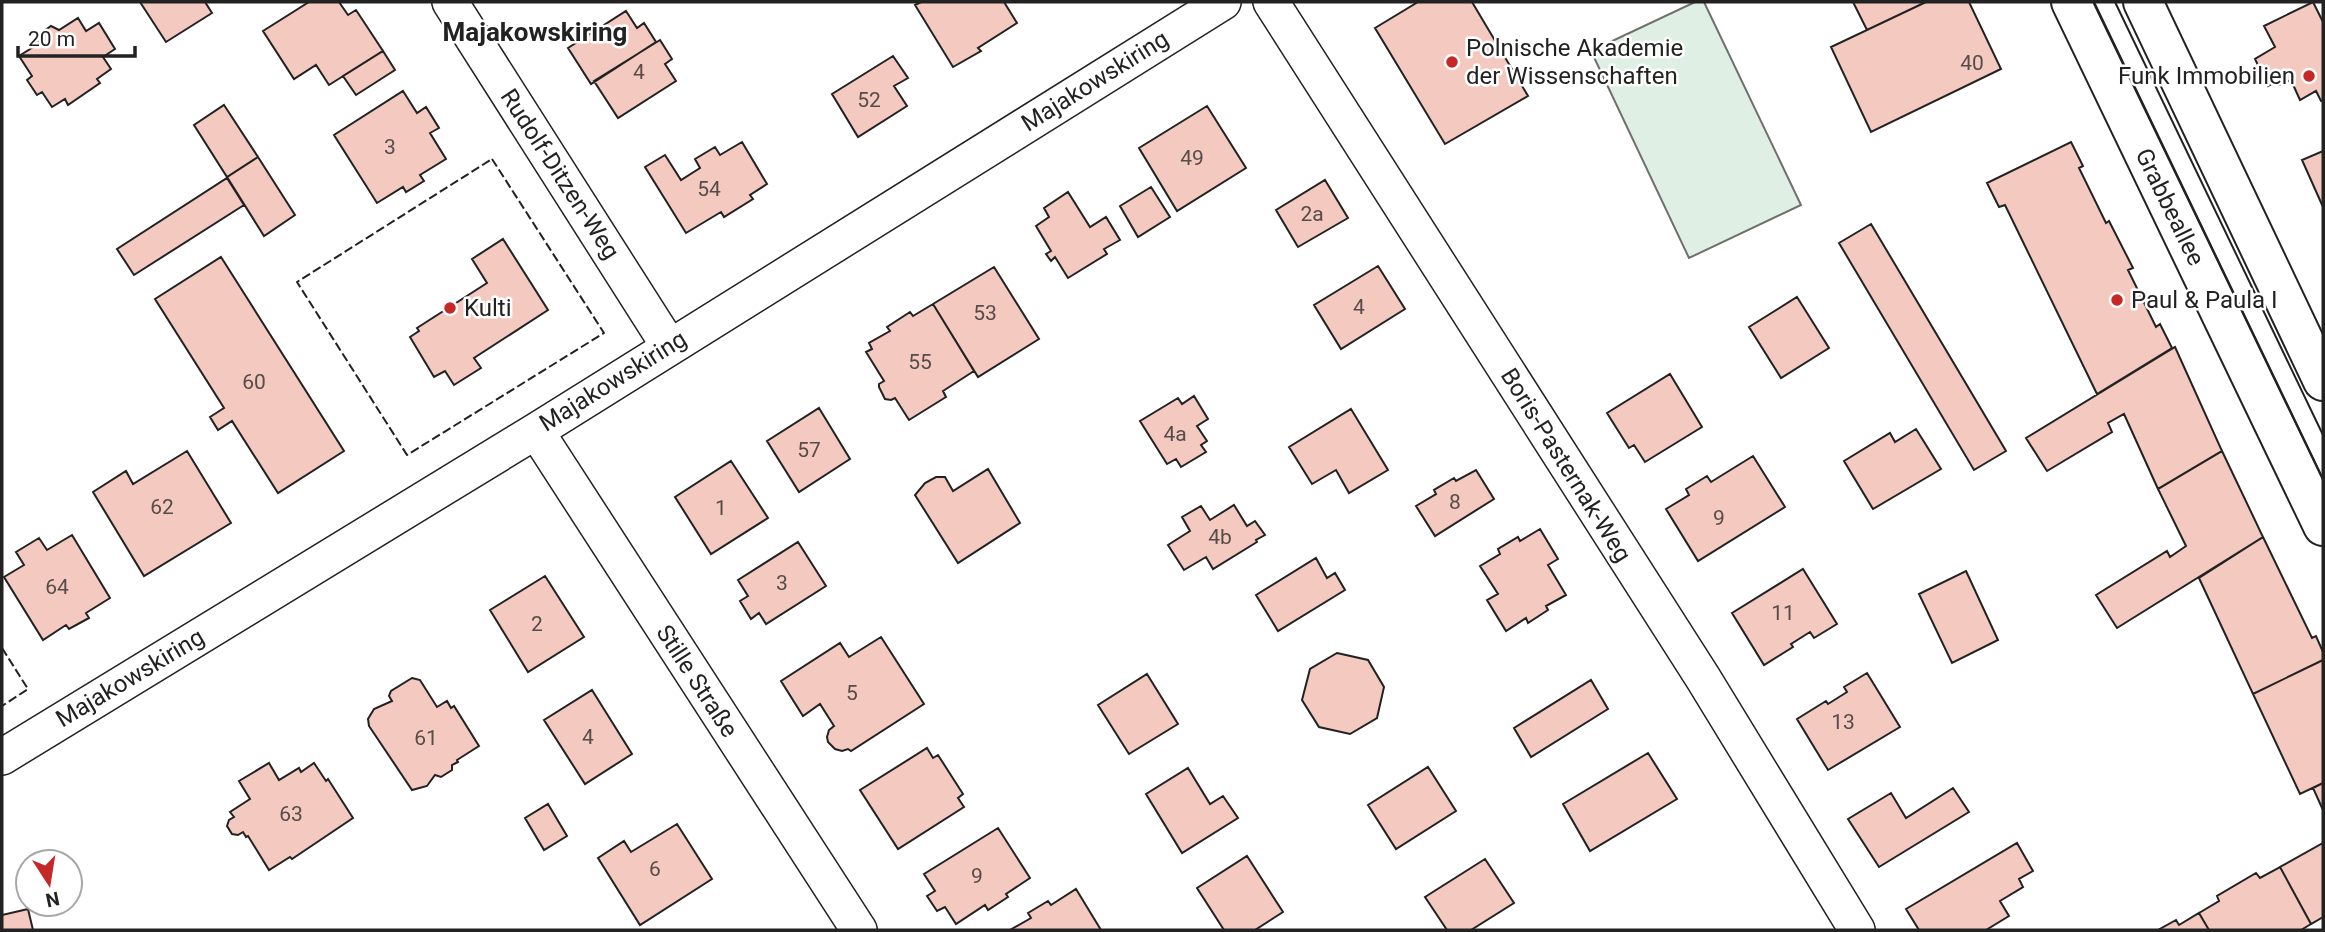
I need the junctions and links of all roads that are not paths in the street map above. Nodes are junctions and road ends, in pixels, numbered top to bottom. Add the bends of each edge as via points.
1 (450, 2) edge
2 (1223, 2) edge
3 (1270, 2) edge
4 (2071, 2) edge
5 (2143, 2) edge
6 (669, 346) junction
7 (2323, 381) edge
8 (536, 431) junction
9 (2323, 526) edge
10 (2, 757) edge
11 (859, 930) edge
12 (1857, 930) edge

1 - 6 street, Rudolf-Ditzen-Weg
2 - 6 street, Majakowskiring
3 - 12 street, Boris-Pasternak-Weg via 1703,678
4 - 9 main road, Grabbeallee
5 - 7 main road
6 - 8 street, Majakowskiring
8 - 10 street, Majakowskiring
8 - 11 street, Stille Straße

